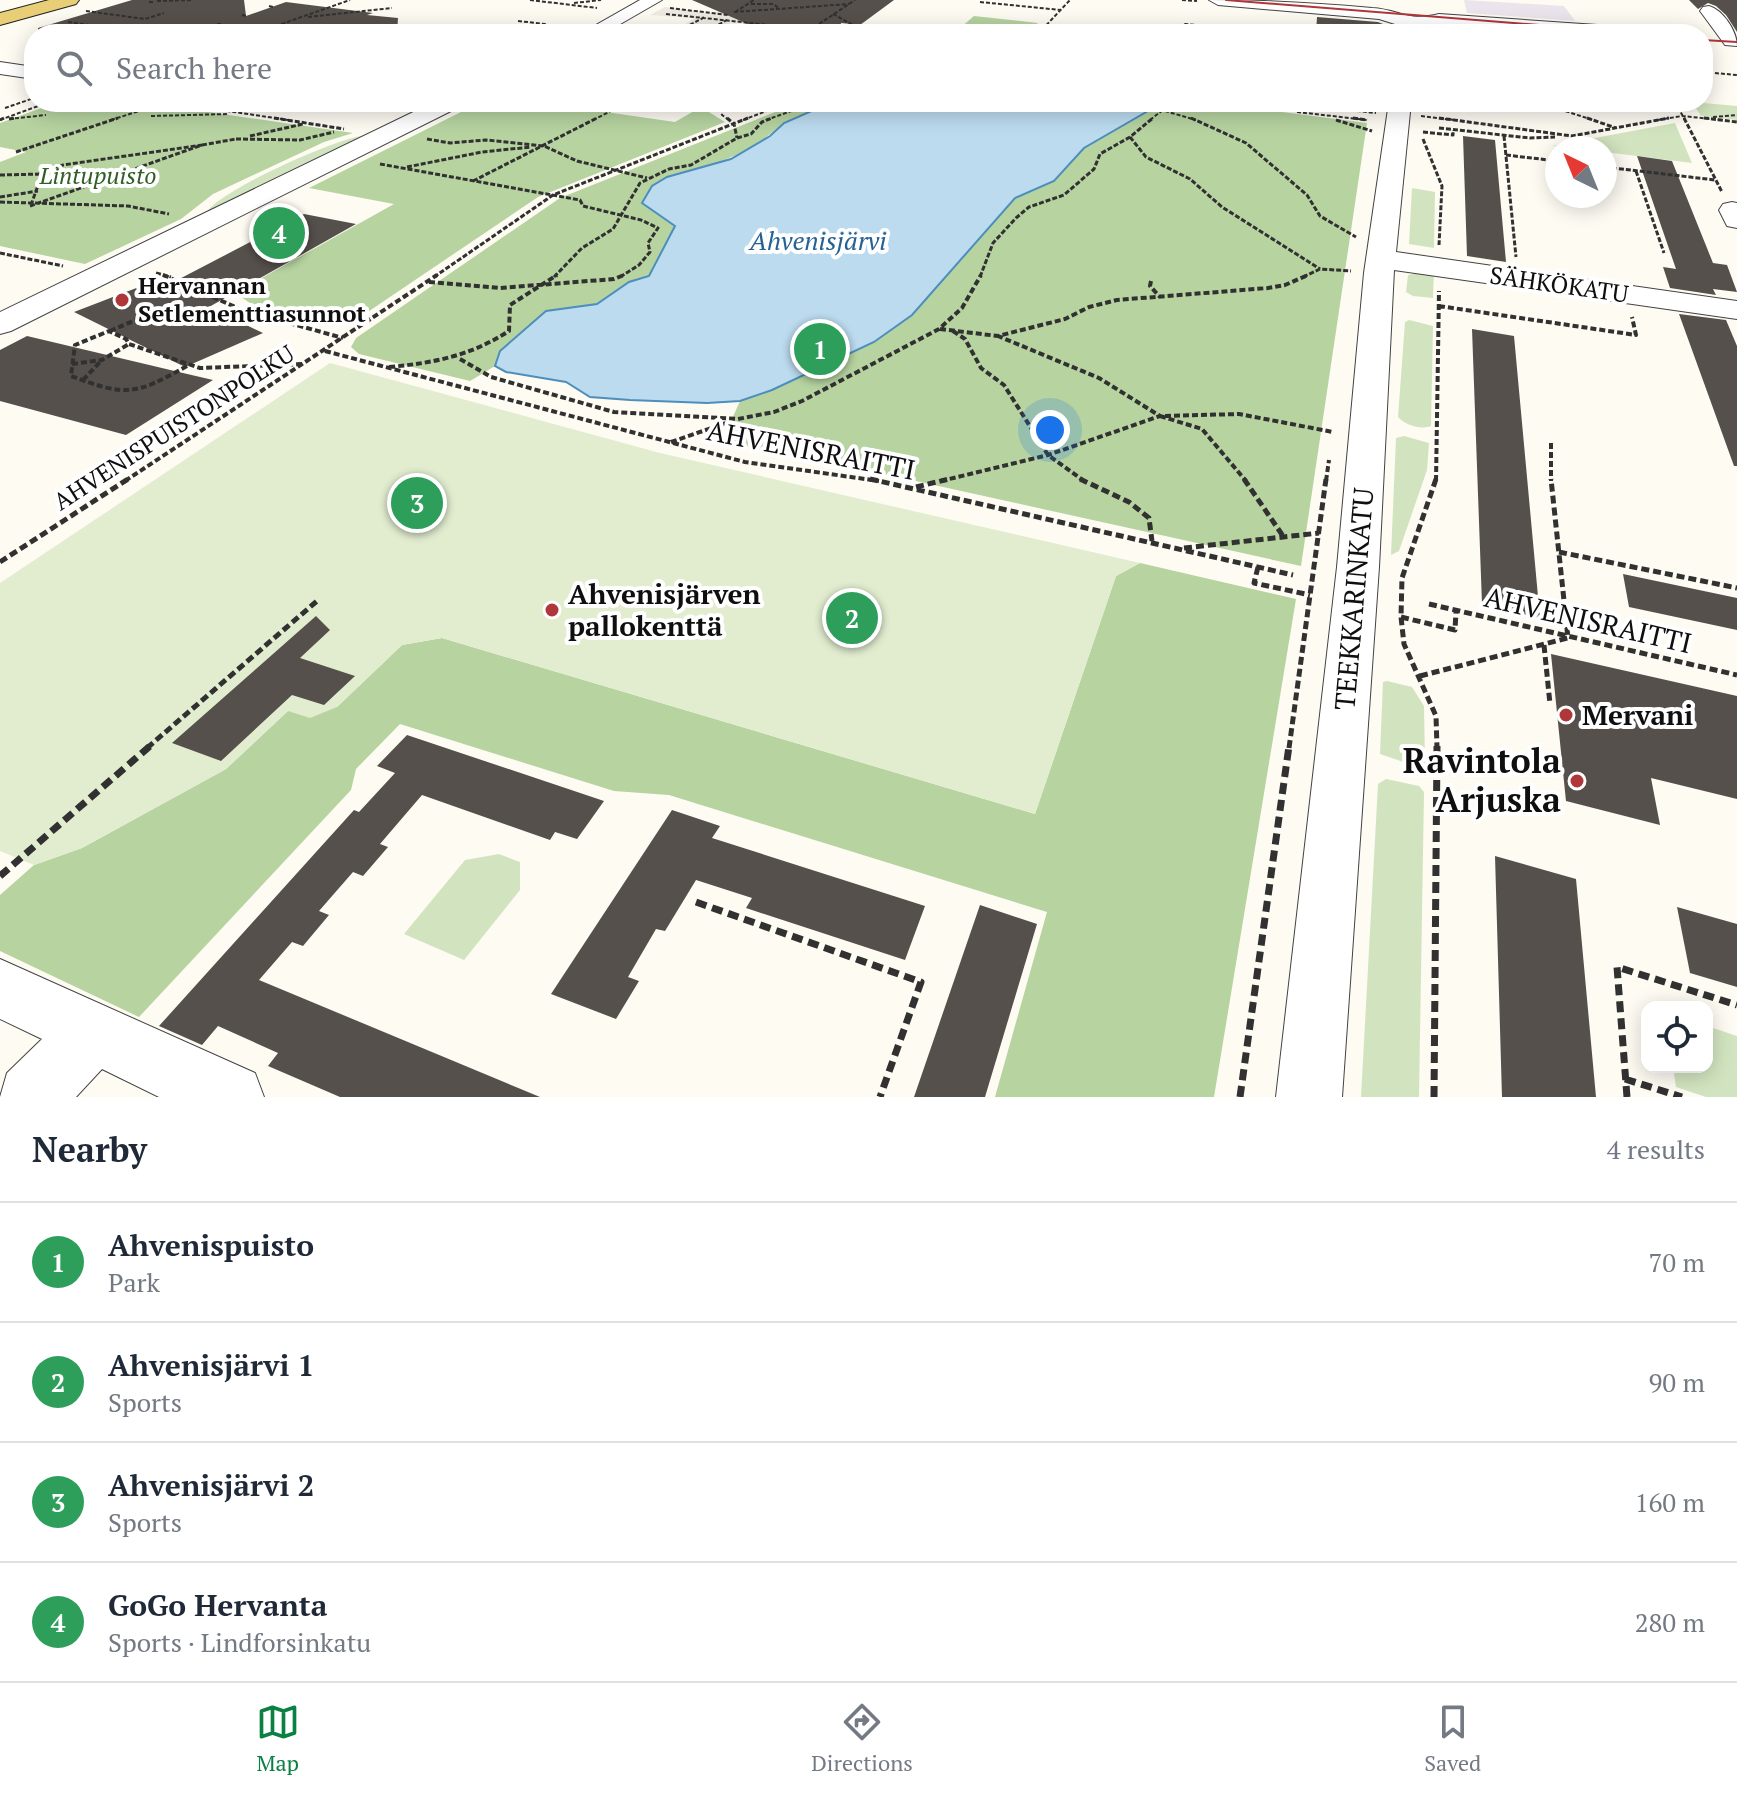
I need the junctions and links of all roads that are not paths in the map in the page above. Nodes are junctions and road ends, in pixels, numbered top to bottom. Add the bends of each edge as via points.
1 (1218, 0) edge
2 (659, 3) edge
3 (76, 5) edge
4 (1282, 8) edge
5 (1709, 11) dead end
6 (1410, 17) edge
7 (0, 19) edge
8 (608, 24) edge
9 (1515, 24) edge
10 (1713, 38) edge
11 (1734, 41) edge
12 (0, 68) edge
13 (24, 72) edge
14 (431, 112) edge
15 (1400, 120) edge
16 (1364, 247) junction
17 (1737, 310) edge
18 (0, 324) edge
19 (0, 988) edge
20 (92, 1034) junction
21 (31, 1097) edge
22 (231, 1097) edge
23 (1309, 1097) edge

1 - 4 street
2 - 8 street
3 - 7 main road
4 - 6 street
5 - 11 street
6 - 9 street
10 - 11 street
12 - 13 street
14 - 18 street
15 - 16 street, TEEKKARINKATU
16 - 17 street, SÄHKÖKATU via 1440,267
16 - 23 street, TEEKKARINKATU via 1358,567
19 - 20 street
20 - 21 street
20 - 22 street

